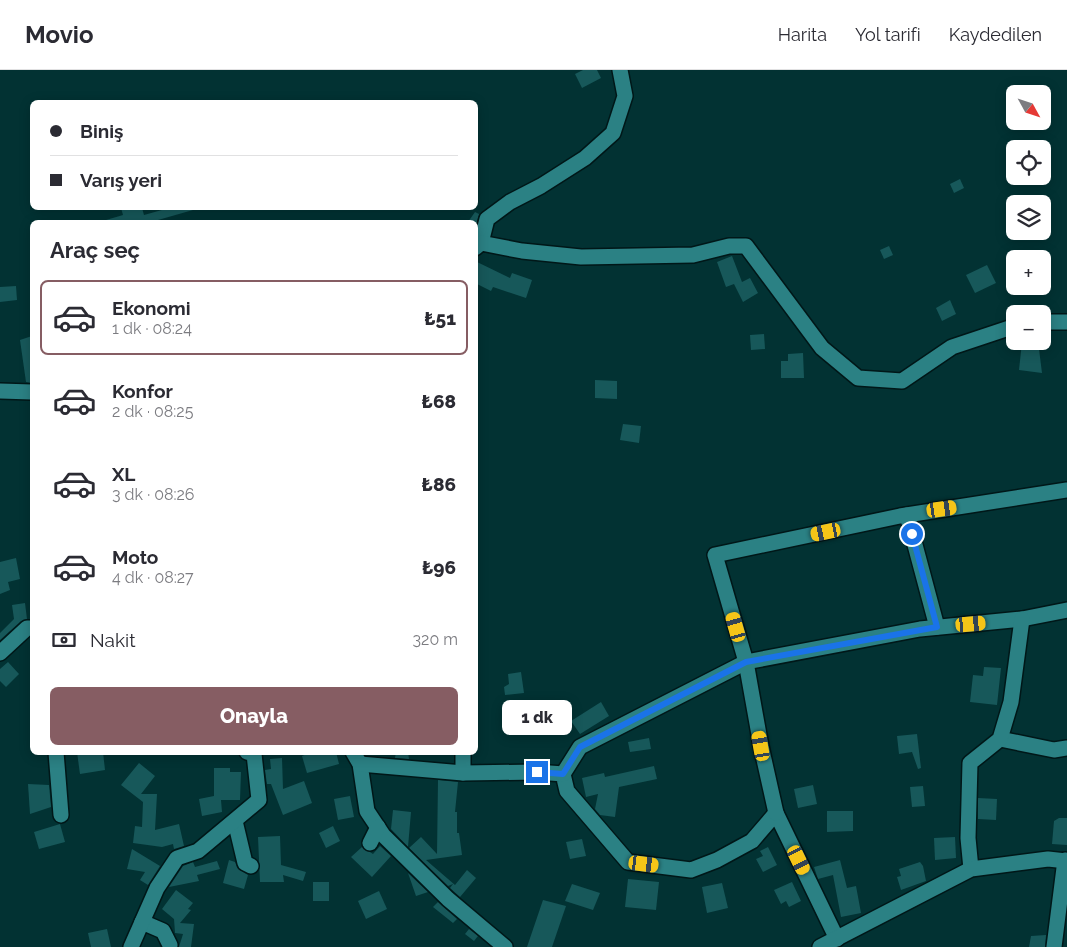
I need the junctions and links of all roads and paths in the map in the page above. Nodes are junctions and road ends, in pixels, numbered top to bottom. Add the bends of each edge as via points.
1 (620, 70) edge
2 (478, 246) edge
3 (1051, 322) edge
4 (1067, 322) edge
5 (1006, 329) edge
6 (0, 391) edge
7 (30, 392) edge
8 (1067, 490) edge
9 (907, 515) junction
10 (1067, 610) edge
11 (1022, 620) junction
12 (937, 627) junction
13 (30, 628) edge
14 (0, 653) edge
15 (746, 662) junction
16 (1000, 738) junction
17 (1067, 748) edge
18 (56, 755) edge
19 (255, 755) edge
20 (463, 755) edge
21 (356, 758) edge
22 (463, 773) junction
23 (563, 774) junction
24 (776, 813) junction
25 (61, 815) dead end
26 (235, 821) junction
27 (378, 827) junction
28 (370, 843) dead end
29 (1066, 861) edge
30 (251, 866) dead end
31 (971, 869) junction
32 (142, 922) junction
33 (837, 939) junction
34 (170, 945) dead end
35 (131, 947) edge
36 (505, 947) edge
37 (820, 947) edge
38 (1054, 947) edge

1 - 2 street via 625,96 613,133 585,158 487,219
2 - 5 street via 581,257 693,256 729,246 746,246 822,348 858,378 902,381 952,347
3 - 4 street
6 - 7 street
8 - 9 street
9 - 12 street
9 - 15 street via 715,555
10 - 11 street
11 - 12 street
11 - 16 street via 1011,702
12 - 15 street
13 - 14 street
15 - 23 street via 580,747
15 - 24 street
16 - 17 street via 1054,750
16 - 31 street via 970,763 968,838
18 - 25 street
19 - 26 street via 258,800
20 - 22 street
21 - 22 street
21 - 27 street via 367,811
22 - 23 street
23 - 24 street via 567,791 628,862 692,870 752,841
24 - 33 street
26 - 30 street via 245,863
26 - 32 street via 198,851 177,858 157,888
27 - 28 street
27 - 36 street via 448,898
29 - 31 street via 1048,859
29 - 38 street
31 - 33 street
32 - 34 street via 162,931
32 - 35 street
33 - 37 street

